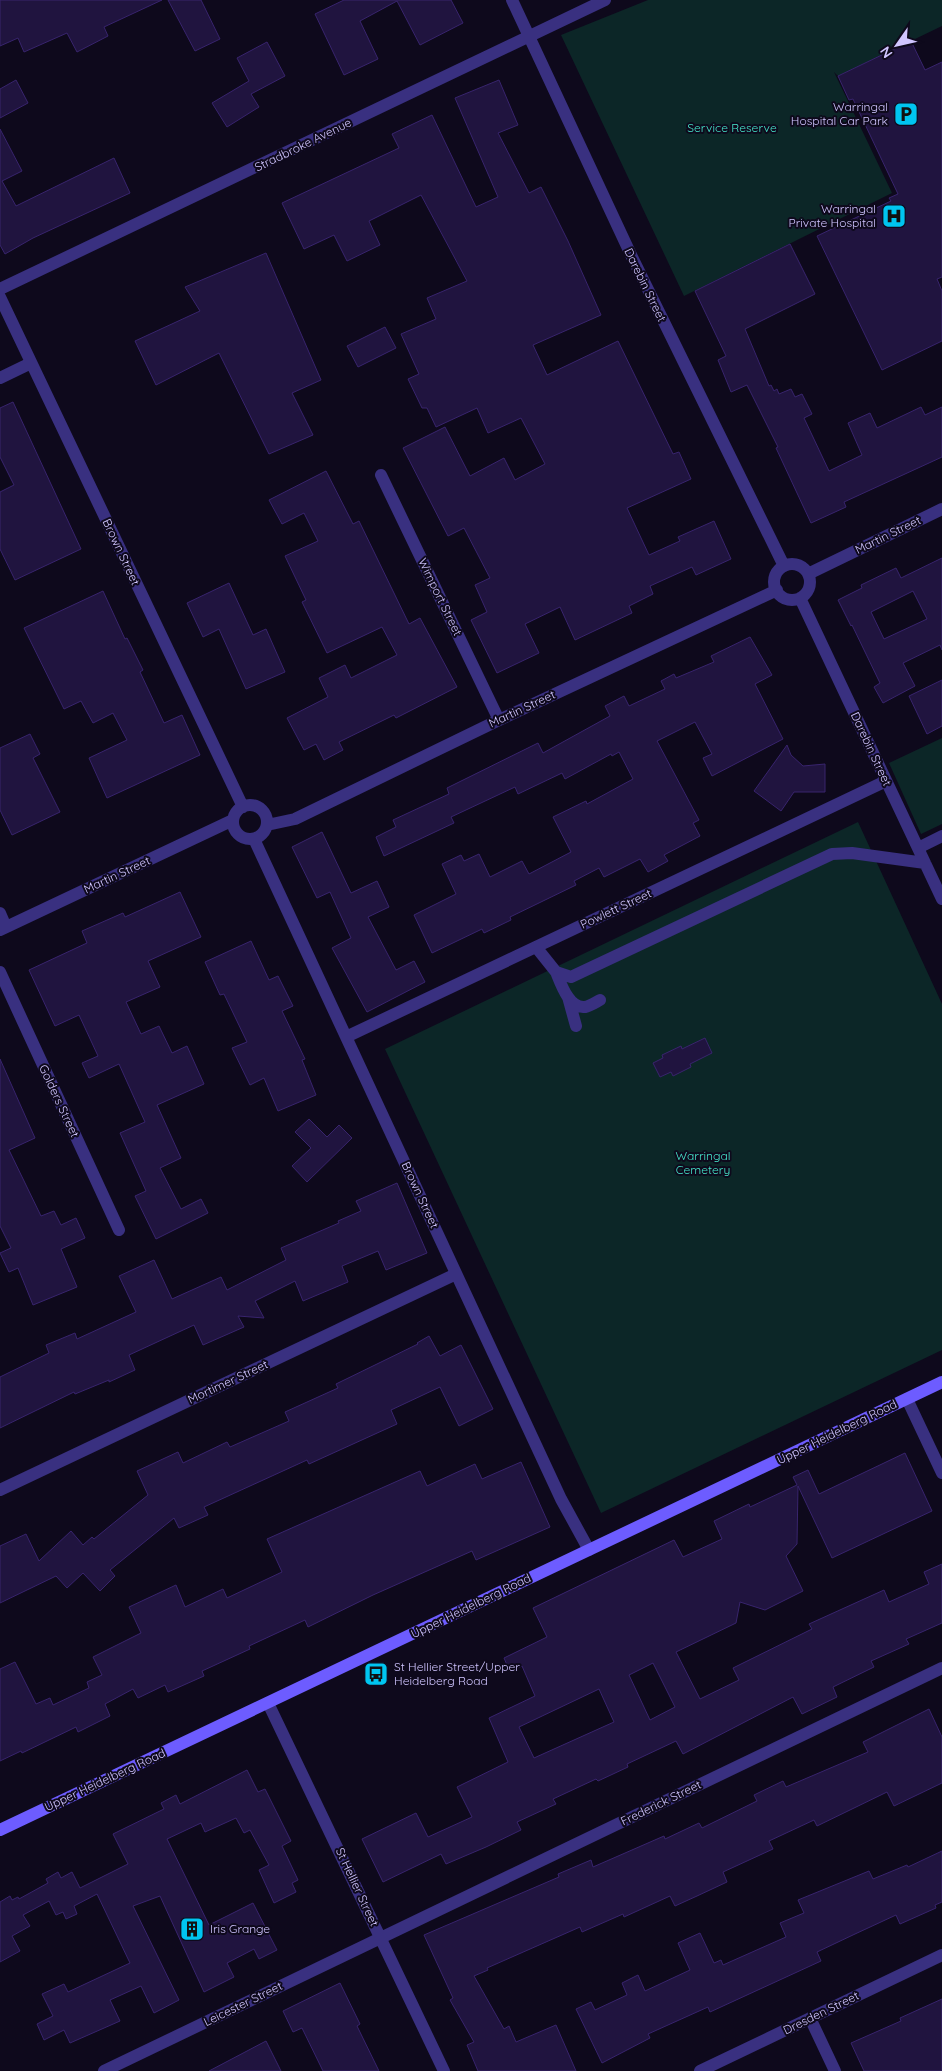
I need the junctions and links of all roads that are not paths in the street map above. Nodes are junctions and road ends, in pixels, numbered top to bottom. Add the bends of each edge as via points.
1 (512, 0) edge
2 (605, 0) edge
3 (530, 36) junction
4 (0, 289) edge
5 (0, 297) edge
6 (31, 363) junction
7 (0, 378) edge
8 (381, 475) dead end
9 (942, 509) edge
10 (784, 566) junction
11 (808, 574) junction
12 (777, 590) junction
13 (800, 598) junction
14 (499, 720) junction
15 (886, 781) junction
16 (243, 807) junction
17 (233, 820) junction
18 (267, 825) junction
19 (942, 836) edge
20 (254, 839) junction
21 (918, 848) junction
22 (925, 863) junction
23 (942, 899) edge
24 (0, 913) edge
25 (3, 928) edge
26 (536, 947) junction
27 (0, 972) edge
28 (556, 972) junction
29 (568, 998) junction
30 (600, 1000) dead end
31 (576, 1026) dead end
32 (346, 1037) junction
33 (119, 1230) dead end
34 (456, 1274) junction
35 (942, 1382) edge
36 (906, 1399) junction
37 (942, 1473) edge
38 (0, 1490) edge
39 (589, 1550) junction
40 (942, 1668) edge
41 (268, 1703) junction
42 (0, 1830) edge
43 (381, 1938) junction
44 (942, 1955) edge
45 (810, 2018) junction
46 (104, 2071) edge
47 (444, 2071) edge
48 (700, 2071) edge
49 (835, 2071) edge

1 - 3 street, Darebin Street
2 - 3 street, Stradbroke Avenue
3 - 4 street, Stradbroke Avenue
3 - 10 street, Darebin Street via 636,265
5 - 6 street, Brown Street
6 - 7 street
6 - 16 street, Brown Street
8 - 14 street, Wimport Street
9 - 11 street, Martin Street
10 - 11 street via 800,565
10 - 12 street via 776,574 774,585
11 - 13 street via 810,585 805,596
12 - 13 street via 784,599
12 - 14 street, Martin Street
13 - 15 street, Darebin Street
14 - 18 street, Martin Street via 295,819
15 - 21 street, Darebin Street
15 - 26 street, Powlett Street
16 - 17 street
16 - 18 street via 253,805 262,810 266,814
17 - 20 street via 240,835
17 - 25 street, Martin Street
18 - 20 street via 263,834
19 - 21 street
20 - 32 street, Brown Street
21 - 22 street, Darebin Street
22 - 23 street, Darebin Street
22 - 28 street via 852,853 832,854 571,977
24 - 25 street
26 - 28 street
26 - 32 street, Powlett Street
27 - 33 street, Golders Street
28 - 29 street
29 - 30 street via 585,1007
29 - 31 street
32 - 34 street, Brown Street
34 - 38 street, Mortimer Street
34 - 39 street, Brown Street via 561,1499
35 - 36 main road, Upper Heidelberg Road
36 - 37 street
36 - 39 main road, Upper Heidelberg Road
39 - 41 main road, Upper Heidelberg Road
40 - 43 street, Frederick Street
41 - 42 main road, Upper Heidelberg Road
41 - 43 street, St Hellier Street
43 - 46 street, Leicester Street
43 - 47 street, St Hellier Street
44 - 45 street, Dresden Street
45 - 48 street, Dresden Street
45 - 49 street

